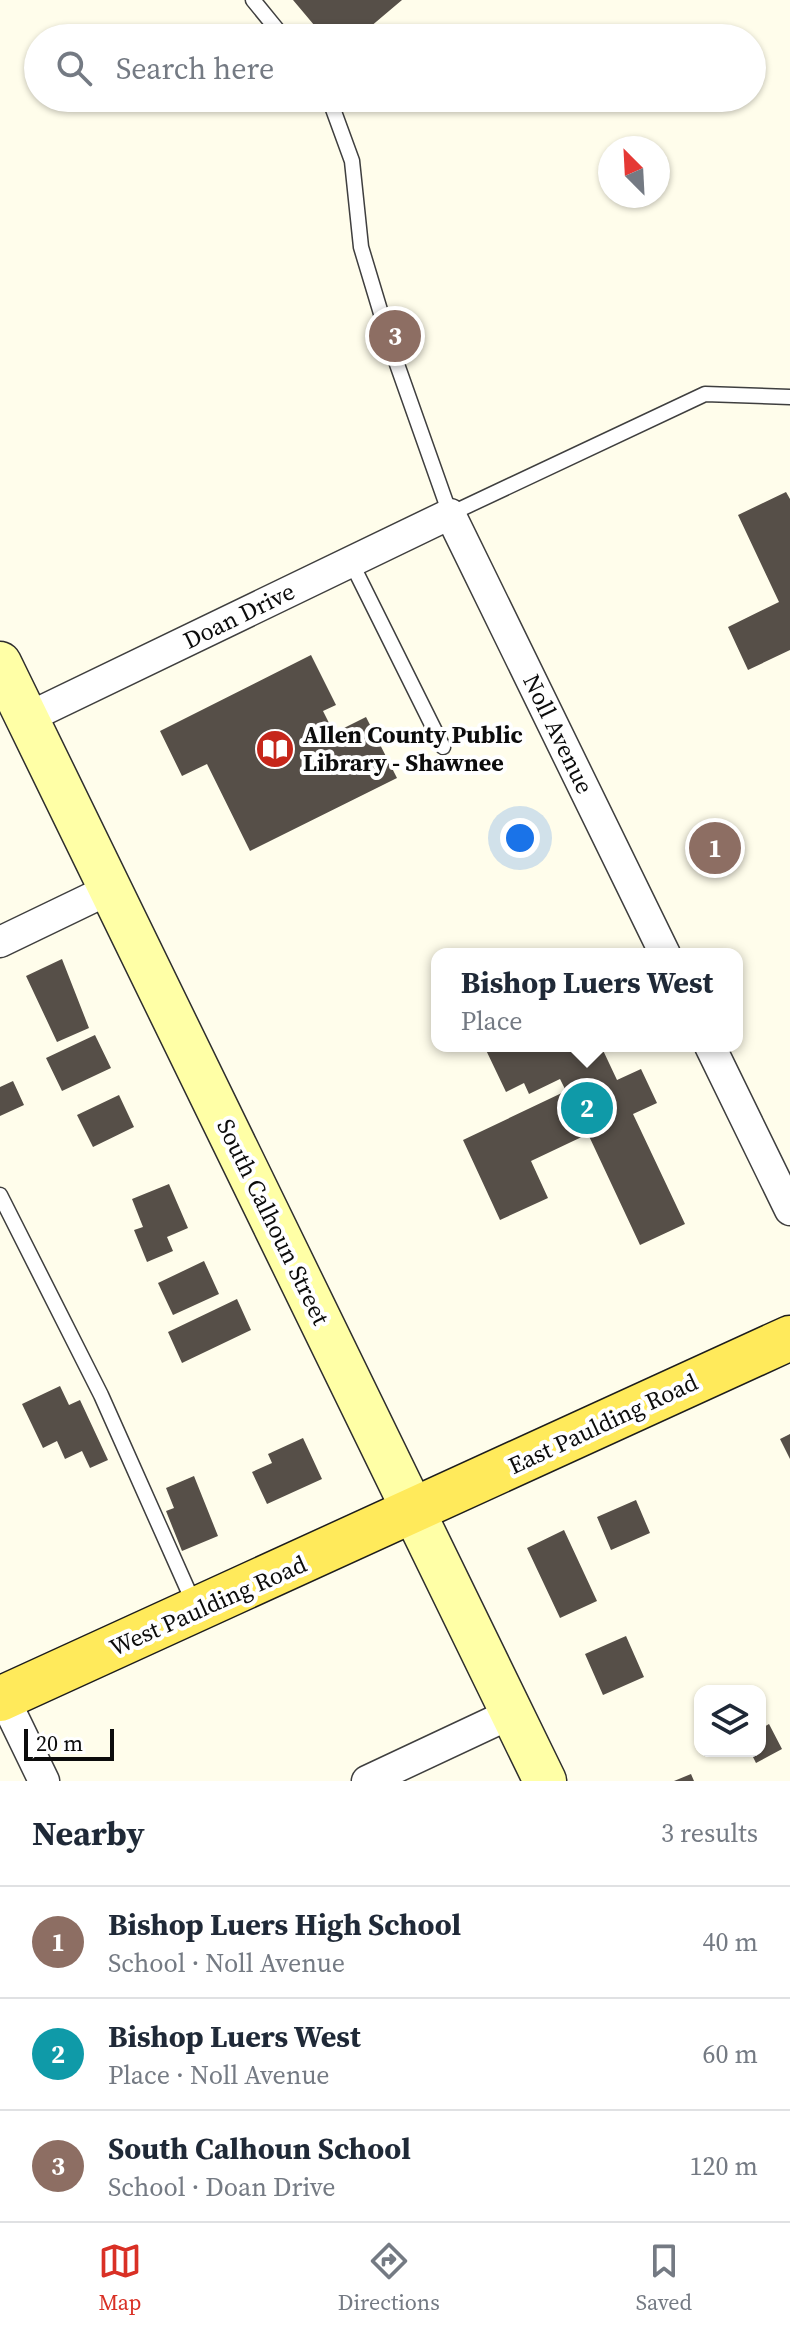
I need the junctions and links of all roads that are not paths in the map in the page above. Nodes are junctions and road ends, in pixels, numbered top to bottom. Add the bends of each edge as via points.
1 (253, 0) edge
2 (273, 24) edge
3 (334, 112) edge
4 (790, 397) edge
5 (450, 514) junction
6 (351, 562) junction
7 (0, 663) edge
8 (27, 718) junction
9 (443, 747) dead end
10 (110, 889) junction
11 (0, 942) edge
12 (662, 948) edge
13 (713, 1052) edge
14 (0, 1195) edge
15 (790, 1210) edge
16 (790, 1338) edge
17 (415, 1511) junction
18 (198, 1612) junction
19 (1, 1695) edge
20 (512, 1713) junction
21 (44, 1781) edge
22 (367, 1781) edge
23 (545, 1781) edge

1 - 2 lane
3 - 5 lane via 352,161 361,247
4 - 5 lane via 705,394
5 - 6 street, Doan Drive
5 - 12 street, Noll Avenue
6 - 8 street, Doan Drive
6 - 9 lane
7 - 8 street, South Calhoun Street
8 - 10 street, South Calhoun Street
10 - 11 street
10 - 17 street, South Calhoun Street
13 - 15 street
14 - 18 lane via 101,1395
16 - 17 main road, East Paulding Road
17 - 18 main road, West Paulding Road
17 - 20 street, South Calhoun Street
18 - 19 main road, West Paulding Road
19 - 21 street
20 - 22 street
20 - 23 street, South Calhoun Street

